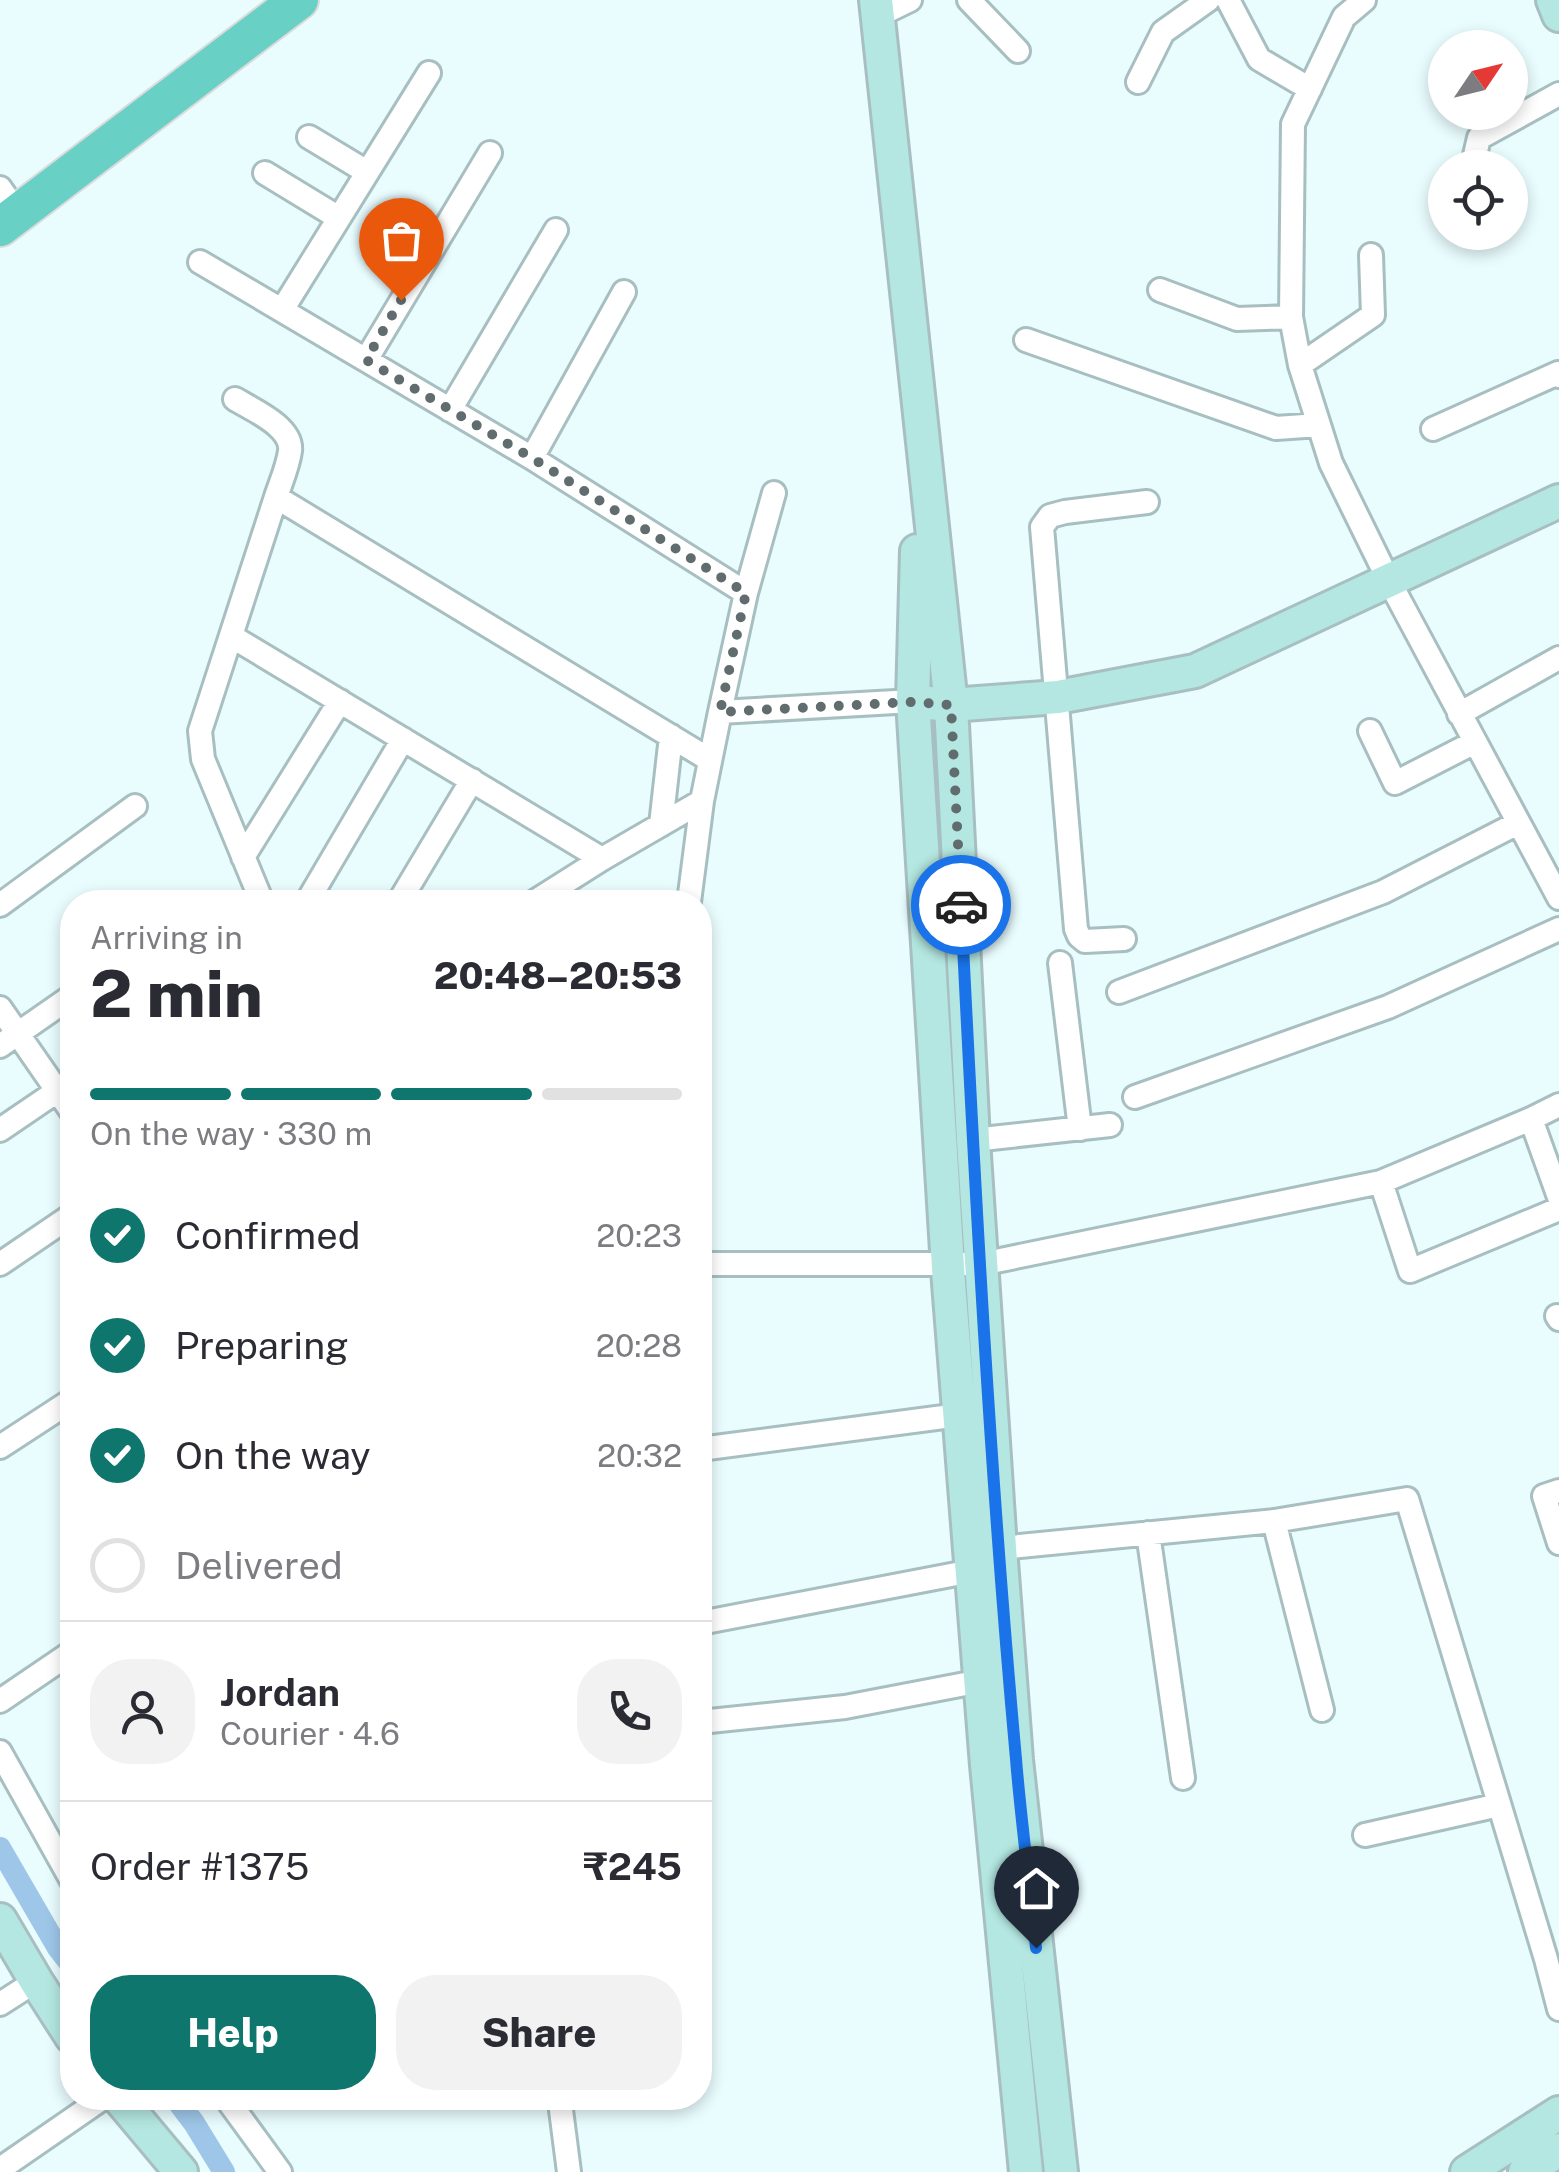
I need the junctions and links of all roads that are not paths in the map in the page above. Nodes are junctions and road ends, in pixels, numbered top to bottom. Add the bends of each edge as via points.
1 (274, 0) edge
2 (299, 0) edge
3 (910, 0) edge
4 (969, 0) edge
5 (1208, 0) edge
6 (1228, 0) edge
7 (1364, 0) edge
8 (1554, 0) edge
9 (869, 5) edge
10 (1559, 15) edge
11 (1018, 52) dead end
12 (429, 74) dead end
13 (1138, 82) dead end
14 (1310, 89) junction
15 (1559, 94) edge
16 (309, 136) dead end
17 (1476, 150) edge
18 (490, 152) dead end
19 (368, 172) junction
20 (265, 173) dead end
21 (2, 204) edge
22 (339, 218) junction
23 (556, 230) dead end
24 (1370, 255) dead end
25 (200, 262) dead end
26 (1160, 290) dead end
27 (624, 292) dead end
28 (282, 310) junction
29 (1291, 317) junction
30 (1026, 340) dead end
31 (366, 360) junction
32 (1300, 366) junction
33 (1559, 376) edge
34 (235, 399) dead end
35 (450, 410) junction
36 (1319, 425) junction
37 (1434, 429) dead end
38 (532, 458) junction
39 (774, 493) dead end
40 (276, 497) junction
41 (1559, 500) edge
42 (1146, 502) dead end
43 (1388, 579) junction
44 (746, 593) junction
45 (231, 636) junction
46 (1559, 658) edge
47 (1058, 697) junction
48 (340, 701) junction
49 (913, 702) junction
50 (951, 705) junction
51 (720, 712) junction
52 (1459, 714) junction
53 (1370, 731) dead end
54 (670, 736) junction
55 (403, 739) junction
56 (1475, 742) junction
57 (710, 760) junction
58 (472, 780) junction
59 (702, 801) junction
60 (135, 806) dead end
61 (1518, 823) junction
62 (661, 824) junction
63 (243, 858) junction
64 (602, 858) junction
65 (1555, 883) edge
66 (257, 890) edge
67 (314, 890) edge
68 (406, 890) edge
69 (553, 890) edge
70 (691, 890) edge
71 (0, 905) edge
72 (1559, 929) edge
73 (1124, 939) dead end
74 (1060, 963) dead end
75 (1119, 992) dead end
76 (60, 1004) edge
77 (0, 1008) edge
78 (9, 1039) edge
79 (60, 1082) edge
80 (60, 1089) edge
81 (1135, 1096) dead end
82 (1559, 1104) edge
83 (1531, 1119) junction
84 (1110, 1125) dead end
85 (1080, 1129) junction
86 (0, 1130) edge
87 (972, 1140) junction
88 (1382, 1182) junction
89 (1559, 1197) edge
90 (1559, 1209) edge
91 (60, 1222) edge
92 (0, 1264) edge
93 (712, 1264) edge
94 (948, 1264) junction
95 (980, 1264) junction
96 (60, 1408) edge
97 (959, 1415) junction
98 (0, 1447) edge
99 (712, 1447) edge
100 (1559, 1491) edge
101 (1274, 1521) junction
102 (1148, 1533) junction
103 (1559, 1542) edge
104 (1000, 1548) junction
105 (972, 1571) junction
106 (712, 1620) edge
107 (60, 1660) edge
108 (981, 1681) junction
109 (0, 1701) edge
110 (1322, 1710) dead end
111 (712, 1721) edge
112 (0, 1752) edge
113 (1184, 1778) dead end
114 (1499, 1805) junction
115 (1365, 1835) dead end
116 (60, 1860) edge
117 (0, 1920) edge
118 (1552, 1956) edge
119 (36, 1981) junction
120 (0, 2004) edge
121 (1559, 2009) edge
122 (60, 2018) edge
123 (86, 2110) edge
124 (129, 2110) edge
125 (235, 2110) edge
126 (561, 2110) edge
127 (1559, 2113) edge
128 (1559, 2150) edge
129 (0, 2169) edge
130 (181, 2172) edge
131 (280, 2172) edge
132 (570, 2172) edge
133 (1026, 2172) edge
134 (1061, 2172) edge
135 (1467, 2172) edge
136 (1525, 2172) edge

1 - 21 main road
2 - 21 main road
3 - 9 street
4 - 11 street
5 - 13 street via 1163,32
6 - 14 street via 1259,59
7 - 14 street via 1344,17
8 - 10 street
9 - 49 street via 918,550
9 - 50 street
12 - 19 street
14 - 29 street via 1293,124
15 - 17 street via 1479,138
16 - 19 street
18 - 31 street
19 - 22 street
20 - 22 street
22 - 28 street
23 - 35 street
24 - 32 street via 1374,315
25 - 28 street
26 - 29 street via 1237,319
27 - 38 street
28 - 31 street
29 - 32 street
30 - 36 street via 1276,428
31 - 35 street
32 - 36 street
33 - 37 street
34 - 40 street via 290,439
35 - 38 street
36 - 43 street
38 - 44 street
39 - 44 street
40 - 45 street
40 - 54 street
41 - 43 street
42 - 47 street via 1065,512 1042,527
43 - 47 street via 1195,671
43 - 52 street
44 - 51 street
45 - 48 street
45 - 63 street via 200,731 202,759
46 - 52 street
47 - 50 street
47 - 73 street via 1076,929 1085,941
48 - 55 street
48 - 63 street
49 - 50 street
49 - 51 street
49 - 94 street
50 - 87 street
51 - 57 street
52 - 56 street
53 - 56 street via 1395,784
54 - 57 street
54 - 62 street
55 - 58 street
55 - 67 street
56 - 61 street
57 - 59 street
58 - 64 street
58 - 68 street
59 - 62 street
59 - 70 street
60 - 71 street
61 - 65 street
61 - 75 street via 1383,892
62 - 64 street
63 - 66 street
64 - 69 street
72 - 81 street via 1388,1008
74 - 85 street
76 - 78 street
77 - 78 street
78 - 79 street
80 - 86 street
82 - 83 street
83 - 88 street
83 - 89 street
84 - 85 street
85 - 87 street
87 - 95 street
88 - 90 street via 1410,1271
88 - 95 street
91 - 92 street
93 - 94 street
94 - 95 street
94 - 97 street
95 - 104 street
96 - 98 street
97 - 99 street
97 - 105 street
100 - 103 street via 1544,1496
101 - 102 street
101 - 110 street
101 - 114 street via 1407,1499
102 - 104 street
102 - 113 street
104 - 134 street
105 - 106 street
105 - 108 street
107 - 109 street
108 - 111 street
108 - 133 street
112 - 116 street
114 - 115 street
114 - 118 street
117 - 119 street
118 - 121 street
119 - 120 street
119 - 122 street
123 - 129 street
124 - 130 street
125 - 131 street
126 - 132 street
127 - 135 street
128 - 136 street

